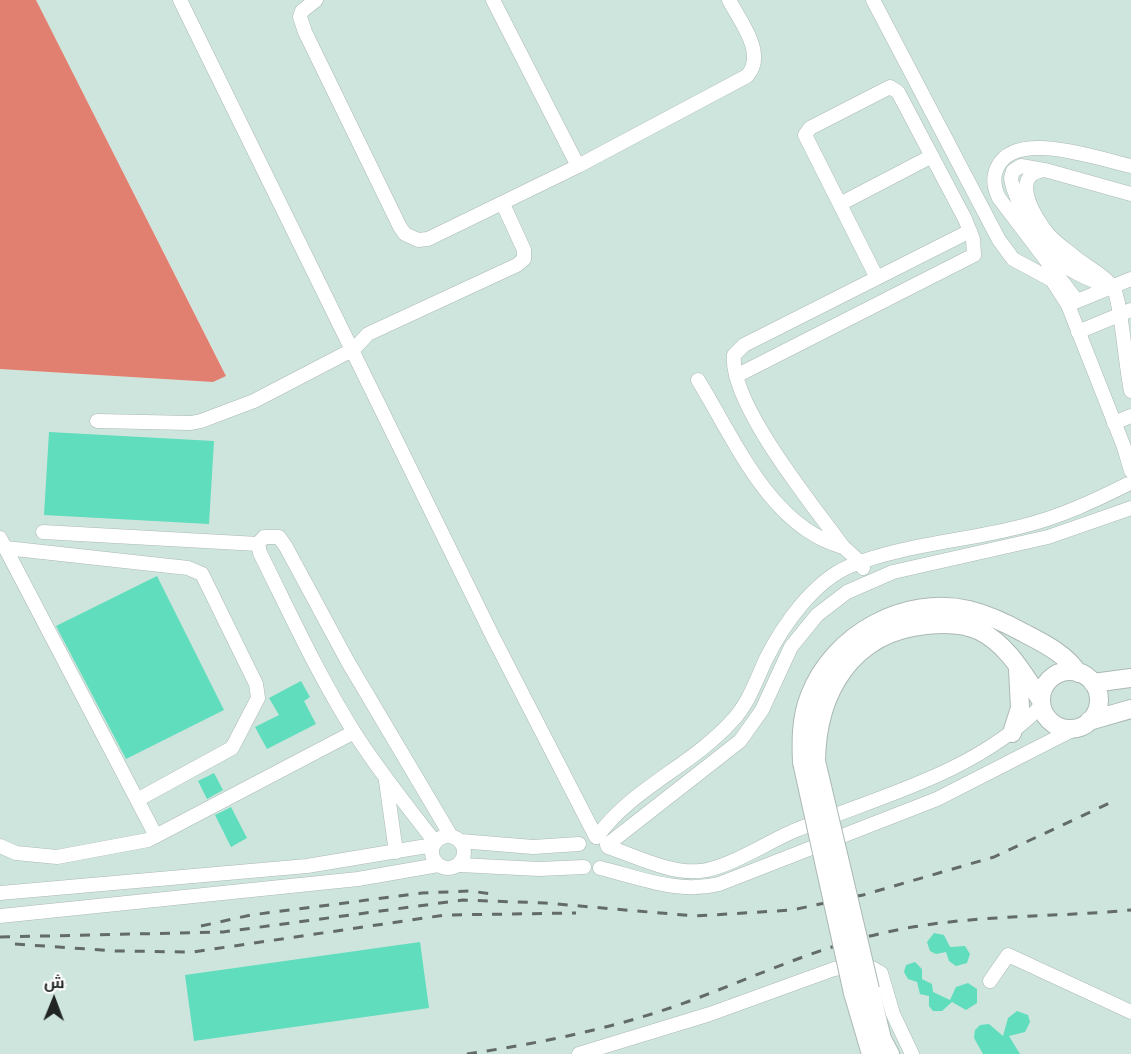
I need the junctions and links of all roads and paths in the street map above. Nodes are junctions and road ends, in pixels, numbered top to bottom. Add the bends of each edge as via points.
1 (180, 0) edge
2 (316, 0) edge
3 (493, 0) edge
4 (729, 0) edge
5 (873, 0) edge
6 (1014, 151) junction
7 (932, 156) junction
8 (578, 166) junction
9 (1021, 166) junction
10 (1131, 166) edge
11 (1050, 171) junction
12 (1131, 194) edge
13 (502, 204) junction
14 (840, 204) junction
15 (970, 231) junction
16 (878, 278) junction
17 (1131, 279) edge
18 (1113, 287) junction
19 (1072, 303) junction
20 (1126, 312) edge
21 (1078, 332) junction
22 (354, 349) junction
23 (736, 376) junction
24 (698, 380) dead end
25 (1131, 391) edge
26 (1131, 416) edge
27 (97, 421) dead end
28 (1114, 423) junction
29 (1130, 477) edge
30 (1131, 501) edge
31 (1131, 508) edge
32 (43, 532) dead end
33 (3, 543) edge
34 (258, 544) junction
35 (843, 547) junction
36 (861, 563) junction
37 (836, 574) junction
38 (869, 580) junction
39 (847, 592) junction
40 (1017, 664) junction
41 (1085, 678) junction
42 (1131, 678) edge
43 (1041, 703) junction
44 (1131, 709) edge
45 (1084, 724) junction
46 (354, 732) junction
47 (1012, 733) junction
48 (809, 762) junction
49 (386, 779) junction
50 (137, 800) junction
51 (156, 836) junction
52 (456, 839) junction
53 (595, 841) junction
54 (434, 843) junction
55 (0, 846) edge
56 (396, 852) junction
57 (438, 865) junction
58 (459, 865) junction
59 (584, 867) junction
60 (600, 868) junction
61 (0, 893) edge
62 (0, 916) edge
63 (990, 981) dead end
64 (861, 991) junction
65 (1131, 1012) edge
66 (579, 1054) edge
67 (871, 1054) edge
68 (890, 1054) edge
69 (912, 1054) edge

1 - 22 street
2 - 13 street via 302,11 305,32 405,234 418,240 428,239
3 - 8 street
4 - 8 street via 755,53 753,70
5 - 19 street via 999,240 1013,259 1052,280
6 - 9 street
6 - 10 street via 1041,147
6 - 19 street via 997,167 996,193
7 - 14 street
7 - 14 street via 894,88 810,128 806,138
7 - 15 street
8 - 13 street
9 - 11 street
9 - 18 street via 1013,171 1011,182 1039,244 1077,273
11 - 12 street
11 - 18 street via 1036,172 1026,183 1025,191 1039,223 1050,237
13 - 22 street via 524,250 522,262 368,334
14 - 16 street
15 - 16 street
15 - 23 street via 974,246 971,258
16 - 23 street via 738,348 733,361
17 - 18 street
18 - 19 street
18 - 20 street
19 - 21 street
20 - 21 street
20 - 25 street
21 - 28 street
22 - 27 street via 254,401 201,421
22 - 53 street
23 - 35 street via 782,461
24 - 35 street via 778,506 809,534
26 - 28 street
28 - 29 street
29 - 30 street via 1127,493
29 - 36 street via 1056,517
31 - 38 street via 1048,537
32 - 34 street
33 - 50 street
33 - 50 street via 188,568 202,574 256,684 258,698 232,748
34 - 46 street via 327,686
34 - 52 street via 269,535 282,540 348,662
35 - 36 street
35 - 37 street
36 - 37 street
36 - 38 street
37 - 39 street
37 - 53 street via 780,634 732,722 697,754 626,806
38 - 39 street
39 - 53 street via 817,615 792,646 762,710 740,741
40 - 43 main road
40 - 47 main road via 1020,708
40 - 48 main road via 990,637 959,625 917,626 877,640 858,654 829,690
41 - 42 main road
41 - 43 main road via 1067,671 1055,675 1046,683
41 - 45 main road via 1097,692 1098,703
41 - 48 main road via 1058,653 990,616 967,609 942,608 891,616 850,638 822,671 803,719
43 - 45 main road via 1047,718 1059,726
43 - 47 street
44 - 45 main road
45 - 60 street via 937,799 719,884 693,889 672,887
46 - 49 street
46 - 51 street
47 - 53 street via 981,754 710,870 678,869
48 - 64 main road, bridge
49 - 54 street
49 - 56 street
50 - 51 street
51 - 55 street via 57,857 16,853
52 - 53 street via 533,847
52 - 54 street via 441,837
52 - 58 street via 465,856
53 - 59 street via 577,858
53 - 60 street via 609,859
54 - 56 street
54 - 57 street via 432,854
56 - 61 street via 308,866
57 - 58 street via 450,869
57 - 62 street via 346,880
58 - 59 street
59 - 60 street
63 - 65 street via 1008,955
64 - 67 main road
64 - 68 main road
66 - 69 street via 854,964 873,966 884,980 893,1014

